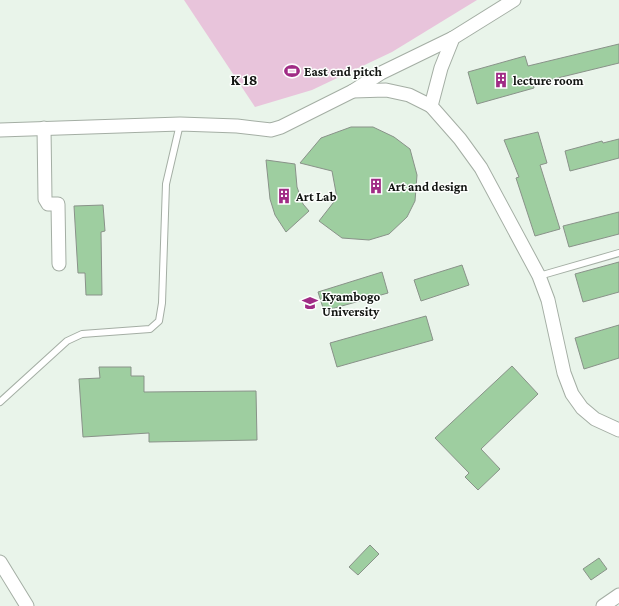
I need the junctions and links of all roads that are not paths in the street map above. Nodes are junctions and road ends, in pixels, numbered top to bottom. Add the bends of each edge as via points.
1 (514, 0) edge
2 (453, 38) junction
3 (353, 91) junction
4 (431, 106) junction
5 (180, 124) junction
6 (44, 128) junction
7 (0, 130) edge
8 (619, 253) edge
9 (59, 264) dead end
10 (539, 276) junction
11 (0, 402) edge
12 (619, 430) edge
13 (0, 562) edge
14 (619, 595) edge
15 (27, 606) edge
16 (603, 606) edge

1 - 2 street
2 - 3 street via 381,73
2 - 4 street via 441,68
3 - 4 street via 386,90 408,95
3 - 5 street via 271,130
4 - 10 street via 481,168
5 - 6 street
5 - 11 lane via 166,184 162,303 159,321 150,329 74,336
6 - 7 street
6 - 9 street via 45,199 48,204 58,204
8 - 10 lane
10 - 12 street via 548,300 564,373 572,394 582,408 595,419
13 - 15 street
14 - 16 street

